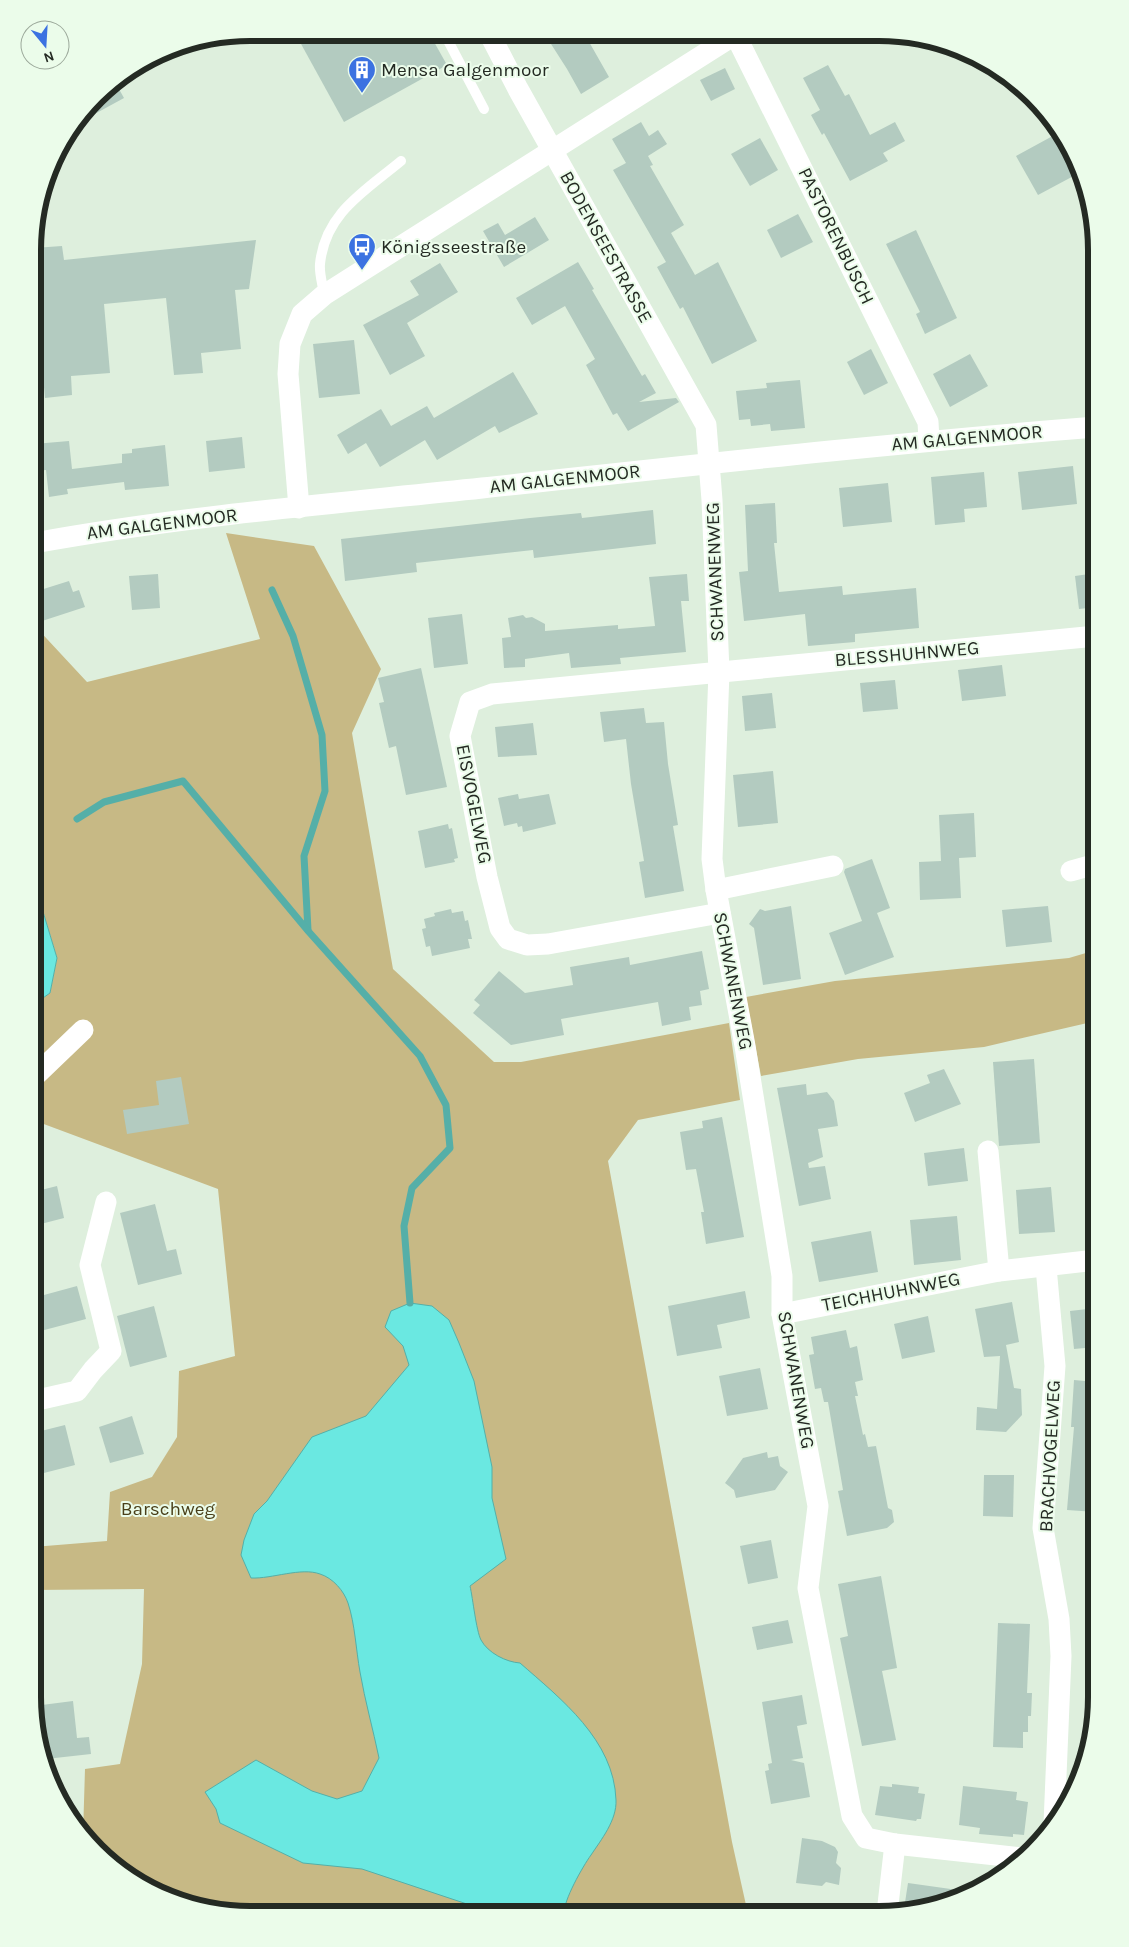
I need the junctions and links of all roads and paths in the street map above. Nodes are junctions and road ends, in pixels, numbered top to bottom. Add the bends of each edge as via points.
1 (448, 41) edge
2 (493, 41) edge
3 (725, 41) edge
4 (739, 41) edge
5 (484, 109) dead end
6 (552, 150) junction
7 (401, 162) dead end
8 (324, 295) junction
9 (1088, 428) edge
10 (930, 440) junction
11 (710, 464) junction
12 (299, 508) junction
13 (41, 542) edge
14 (1088, 637) edge
15 (718, 672) junction
16 (832, 866) dead end
17 (1088, 866) edge
18 (1072, 871) dead end
19 (716, 890) junction
20 (720, 913) junction
21 (83, 1030) dead end
22 (41, 1070) edge
23 (988, 1151) dead end
24 (106, 1202) dead end
25 (1088, 1261) edge
26 (1046, 1267) junction
27 (999, 1271) junction
28 (782, 1314) junction
29 (41, 1399) edge
30 (1055, 1809) edge
31 (895, 1844) junction
32 (1012, 1857) edge
33 (888, 1905) edge

1 - 5 lane
2 - 6 street, BODENSEESTRASSE
3 - 6 street
4 - 10 street, PASTORENBUSCH via 928,422
6 - 8 street
6 - 11 street, BODENSEESTRASSE via 706,425
7 - 8 lane via 343,208 329,232 320,265
8 - 12 street via 302,314 290,344 288,374
9 - 10 street, AM GALGENMOOR
10 - 11 street, AM GALGENMOOR
11 - 12 street, AM GALGENMOOR
11 - 15 street, SCHWANENWEG
12 - 13 street, AM GALGENMOOR via 95,532
14 - 15 street, BLESSHUHNWEG
15 - 19 street, SCHWANENWEG via 712,859
15 - 20 street, EISVOGELWEG via 492,694 470,702 460,736 487,876 500,928 508,939 527,946 548,944
16 - 19 street, SCHWANENWEG
17 - 18 street
19 - 20 street, SCHWANENWEG
20 - 28 street, SCHWANENWEG via 782,1276
21 - 22 street
23 - 27 street
24 - 29 street via 90,1265 111,1351 77,1391
25 - 26 street, TEICHHUHNWEG
26 - 27 street, TEICHHUHNWEG
26 - 30 street, BRACHVOGELWEG via 1055,1366 1043,1528 1060,1619 1061,1656
27 - 28 street, TEICHHUHNWEG
28 - 31 street, SCHWANENWEG via 818,1506 808,1588 852,1816 866,1838
31 - 32 street, SCHWANENWEG
31 - 33 street

